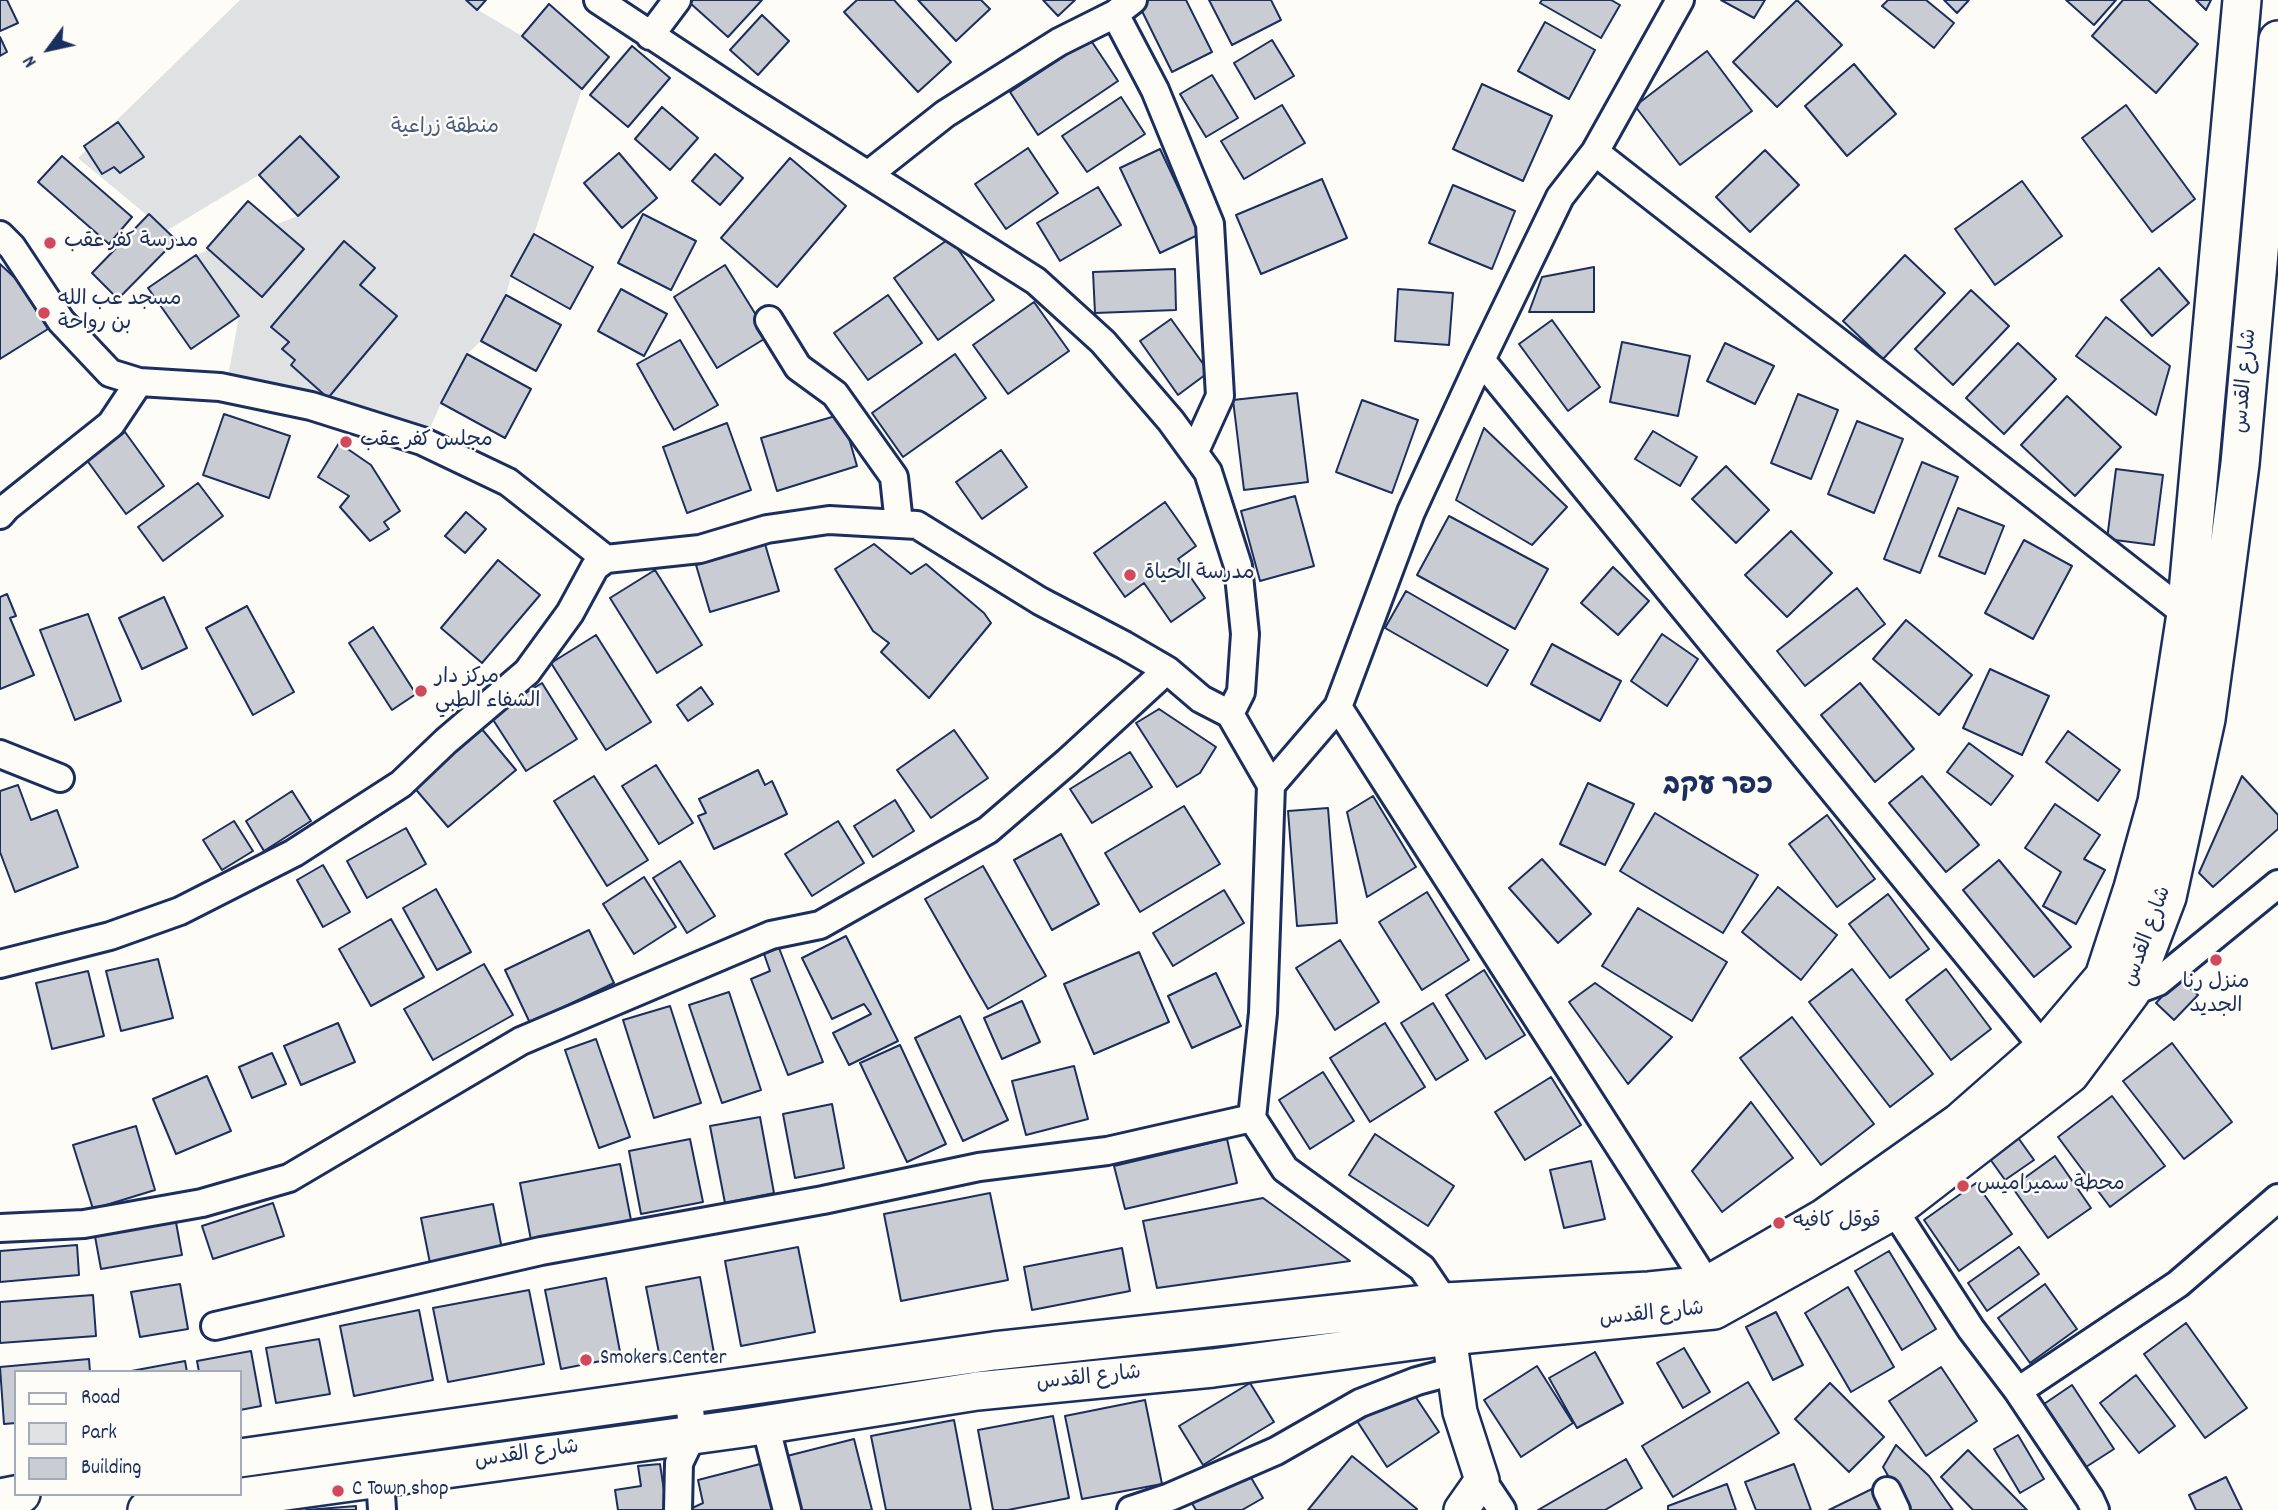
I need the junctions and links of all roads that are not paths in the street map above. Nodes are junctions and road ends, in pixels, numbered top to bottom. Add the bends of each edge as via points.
1 (598, 0) edge
2 (677, 0) edge
3 (1680, 0) edge
4 (2242, 0) edge
5 (1124, 7) edge
6 (650, 36) junction
7 (2278, 40) edge
8 (1595, 152) junction
9 (869, 174) junction
10 (0, 235) edge
11 (769, 320) dead end
12 (1481, 360) junction
13 (139, 382) junction
14 (1195, 451) junction
15 (0, 515) edge
16 (900, 524) junction
17 (606, 559) junction
18 (2186, 614) junction
19 (1167, 670) junction
20 (1338, 707) junction
21 (1230, 714) junction
22 (0, 754) edge
23 (60, 778) dead end
24 (1271, 785) junction
25 (2278, 884) edge
26 (0, 964) edge
27 (2131, 992) junction
28 (2044, 1048) junction
29 (1252, 1118) junction
30 (2278, 1198) edge
31 (1894, 1210) junction
32 (0, 1228) edge
33 (1708, 1285) junction
34 (215, 1326) dead end
35 (1449, 1336) junction
36 (2018, 1391) junction
37 (688, 1394) junction
38 (765, 1424) junction
39 (693, 1434) junction
40 (242, 1458) edge
41 (1482, 1480) junction
42 (381, 1493) edge
43 (147, 1510) edge
44 (678, 1510) edge
45 (787, 1510) edge
46 (1131, 1510) edge
47 (1461, 1510) edge
48 (1502, 1510) edge
49 (2095, 1510) edge

1 - 6 street
2 - 6 street
3 - 8 street
4 - 18 main road, شارع القدس
5 - 9 street via 945,114
5 - 14 street via 1210,224 1220,396
6 - 9 street
7 - 27 main road, شارع القدس via 2239,464 2206,719 2167,897
8 - 12 street via 1560,197
8 - 18 street
9 - 14 street via 1036,281 1103,342
10 - 13 street via 61,321 110,373
11 - 16 street via 798,367 835,394 894,477
12 - 20 street via 1411,512
12 - 28 street
13 - 15 street via 111,424
13 - 17 street via 220,387 311,406 422,441 508,482
14 - 21 street via 1208,472 1238,566 1245,634 1241,692
16 - 17 street via 829,520 766,529 699,549
16 - 19 street via 917,525 1040,601
17 - 26 street via 595,567 570,613 527,672 401,784 294,853 180,911 110,936
18 - 28 main road, شارع القدس via 2157,802 2104,977
19 - 21 street via 1201,699
19 - 32 street via 988,830 820,925 771,935 522,1041 289,1178 202,1203 84,1224
20 - 24 street
20 - 33 street
21 - 24 street
22 - 23 street
24 - 29 street via 1263,1013
25 - 27 street via 2158,982
27 - 31 main road, شارع القدس via 2070,1074
28 - 33 main road, شارع القدس via 1960,1122 1824,1219
29 - 34 street via 1107,1151 979,1167 541,1251
29 - 35 street via 1285,1169 1422,1268
30 - 36 street via 2178,1284
31 - 35 main road, شارع القدس via 1714,1310
31 - 36 street via 1970,1329
33 - 35 main road, شارع القدس via 1649,1291
35 - 37 main road, شارع القدس via 994,1351
35 - 38 main road, شارع القدس via 1213,1368 977,1391
35 - 41 street via 1460,1412
35 - 46 street via 1417,1381 1360,1403 1276,1451
36 - 49 street
37 - 39 street
37 - 40 main road, شارع القدس
38 - 39 main road, شارع القدس
38 - 45 street
39 - 42 main road, شارع القدس
39 - 44 street via 679,1463
41 - 47 street
41 - 48 street
42 - 43 main road, شارع القدس

